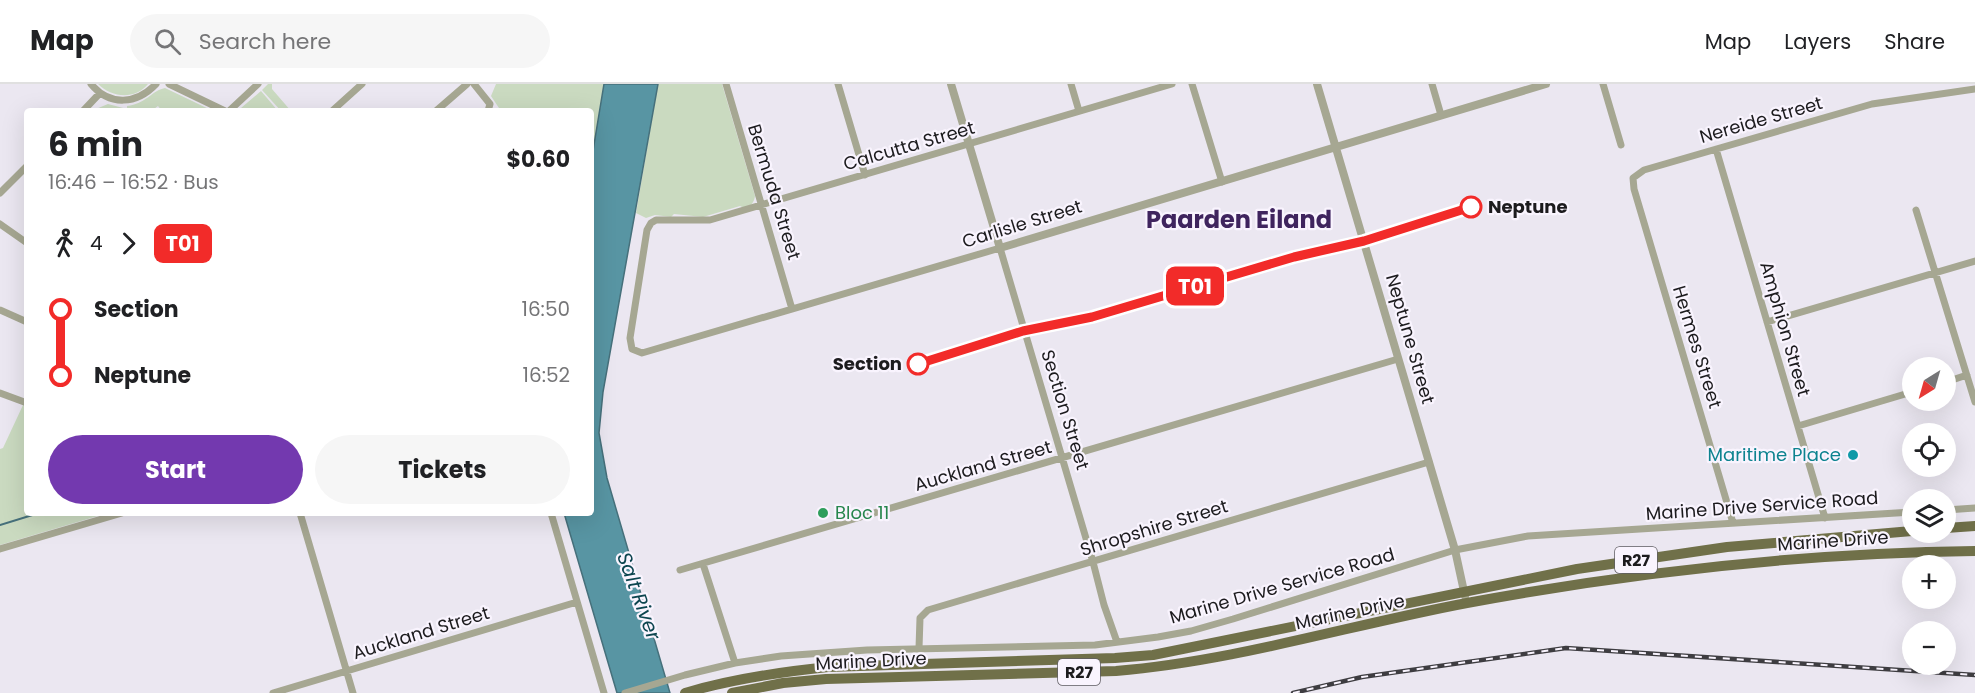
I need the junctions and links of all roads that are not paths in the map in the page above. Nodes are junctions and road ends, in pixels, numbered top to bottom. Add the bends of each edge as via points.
1 (91, 84) edge
2 (156, 84) edge
3 (169, 84) edge
4 (258, 84) edge
5 (362, 84) edge
6 (467, 84) edge
7 (474, 84) edge
8 (726, 84) edge
9 (838, 84) edge
10 (951, 84) edge
11 (1071, 84) edge
12 (1172, 84) edge
13 (1192, 84) edge
14 (1317, 84) edge
15 (1432, 84) edge
16 (1545, 84) edge
17 (1603, 84) edge
18 (1975, 89) edge
19 (100, 93) junction
20 (86, 108) edge
21 (221, 108) edge
22 (230, 108) edge
23 (335, 108) edge
24 (439, 108) edge
25 (489, 108) edge
26 (1079, 111) junction
27 (1441, 115) junction
28 (969, 144) junction
29 (1621, 145) dead end
30 (1336, 147) junction
31 (1716, 149) junction
32 (24, 169) edge
33 (865, 175) junction
34 (1632, 180) joint
35 (1222, 182) junction
36 (0, 193) edge
37 (763, 206) junction
38 (1916, 210) dead end
39 (653, 221) joint
40 (0, 224) edge
41 (24, 241) edge
42 (1000, 248) junction
43 (1975, 261) edge
44 (1935, 272) junction
45 (792, 309) junction
46 (0, 310) edge
47 (24, 321) edge
48 (1767, 322) junction
49 (1398, 359) junction
50 (1967, 375) junction
51 (1956, 379) edge
52 (0, 393) edge
53 (1902, 395) edge
54 (24, 400) edge
55 (1975, 402) edge
56 (1798, 426) junction
57 (1062, 458) junction
58 (1429, 462) junction
59 (1975, 508) edge
60 (1956, 509) edge
61 (1902, 513) edge
62 (112, 516) edge
63 (301, 516) edge
64 (552, 516) edge
65 (1825, 518) junction
66 (1733, 523) junction
67 (1975, 526) edge
68 (1956, 527) edge
69 (1902, 532) edge
70 (0, 549) edge
71 (1455, 550) junction
72 (1975, 551) edge
73 (1093, 562) junction
74 (703, 564) junction
75 (680, 570) dead end
76 (1465, 591) junction
77 (577, 602) junction
78 (1465, 604) junction
79 (1117, 642) junction
80 (919, 648) junction
81 (735, 663) junction
82 (346, 671) junction
83 (688, 692) edge
84 (273, 693) edge
85 (353, 693) edge
86 (604, 693) edge
87 (625, 693) edge
88 (732, 693) edge

1 - 19 street
2 - 19 street via 142,96 126,101
3 - 21 street
4 - 22 street
5 - 23 street
6 - 24 street
7 - 25 street
8 - 37 street, Bermuda Street
9 - 33 street
10 - 28 street, Section Street
11 - 26 street
12 - 26 street, Calcutta Street
13 - 35 street
14 - 30 street, Neptune Street
15 - 27 street
16 - 27 street, Carlisle Street
17 - 29 street
18 - 31 street, Nereide Street via 1872,104
19 - 20 street
26 - 28 street, Calcutta Street
27 - 30 street, Carlisle Street
28 - 33 street, Calcutta Street
28 - 42 street, Section Street
30 - 35 street, Carlisle Street
30 - 49 street, Neptune Street
31 - 34 street, Nereide Street via 1644,170
31 - 48 street, Amphion Street
32 - 36 street
33 - 37 street, Calcutta Street
34 - 66 street, Hermes Street
35 - 42 street, Carlisle Street
37 - 39 street, Calcutta Street via 704,222
37 - 45 street, Bermuda Street
38 - 44 street
39 - 45 street, Carlisle Street via 648,230 630,338 634,351 648,351
40 - 41 street
42 - 45 street, Carlisle Street
42 - 57 street, Section Street
43 - 44 street
44 - 48 street
44 - 50 street
46 - 47 street
48 - 56 street, Amphion Street
49 - 57 street, Auckland Street
49 - 58 street, Neptune Street
50 - 51 street
50 - 55 street
52 - 54 street
53 - 56 street
56 - 65 street, Amphion Street
57 - 73 street, Section Street
57 - 74 street, Auckland Street
58 - 71 street, Neptune Street
58 - 73 street, Shropshire Street
59 - 60 street
61 - 65 street, Marine Drive Service Road
62 - 70 street
63 - 82 street
64 - 77 street
65 - 66 street, Marine Drive Service Road
66 - 71 street, Marine Drive Service Road via 1528,536
67 - 68 main road
69 - 76 main road, Marine Drive / R27 via 1657,556
71 - 76 street, Neptune Street
71 - 79 street, Marine Drive Service Road via 1191,631
72 - 78 main road, Marine Drive / R27 via 1725,565
73 - 79 street, Section Street
73 - 80 street, Shropshire Street via 928,610 920,618
74 - 75 street, Auckland Street
74 - 81 street
76 - 78 street, Neptune Street
76 - 83 main road, Marine Drive / R27 via 1153,655 828,667 782,672
77 - 82 street, Auckland Street
77 - 86 street
78 - 88 main road, Marine Drive / R27 via 1156,668 838,678
79 - 80 street, Marine Drive Service Road
80 - 81 street, Marine Drive Service Road via 824,652
81 - 87 street, Marine Drive Service Road
82 - 84 street, Auckland Street
82 - 85 street

